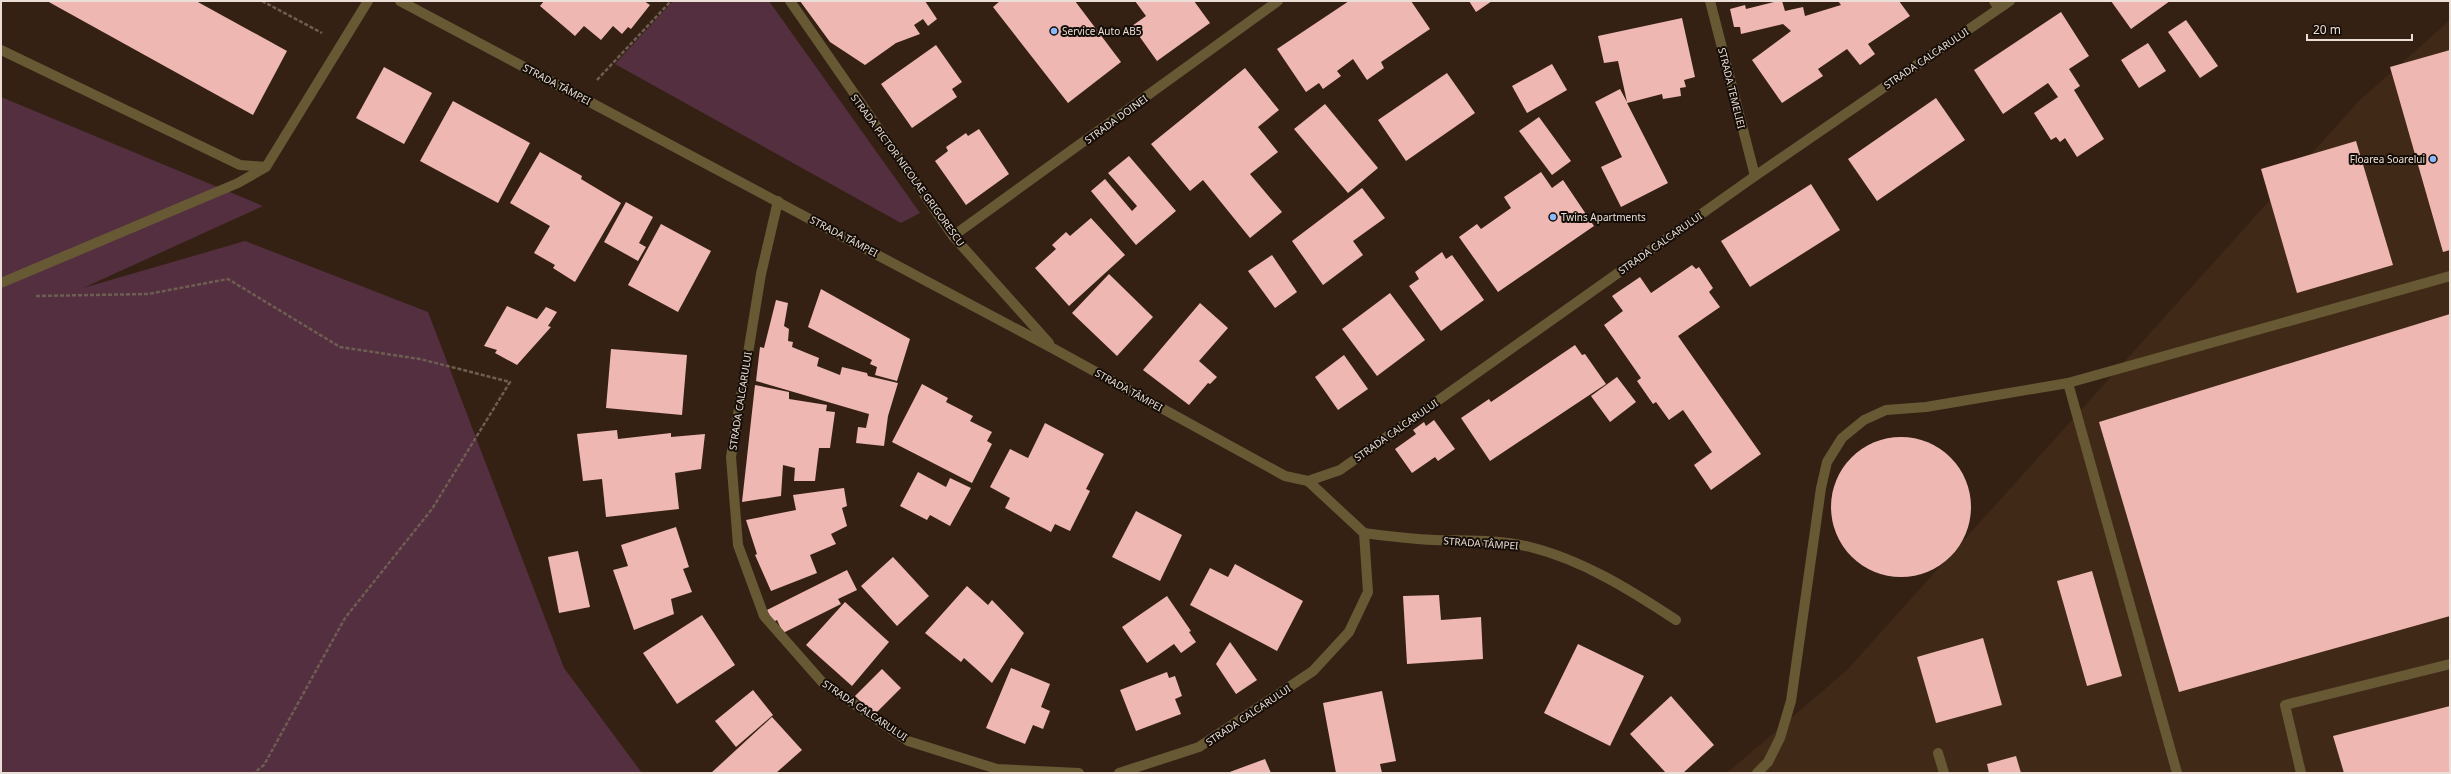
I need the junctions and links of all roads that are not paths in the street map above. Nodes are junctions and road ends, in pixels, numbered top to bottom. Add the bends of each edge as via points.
1 (368, 1) edge
2 (400, 1) edge
3 (790, 1) edge
4 (1278, 1) edge
5 (1710, 1) edge
6 (2010, 1) edge
7 (1997, 5) edge
8 (1, 50) edge
9 (266, 167) junction
10 (1755, 176) junction
11 (778, 201) junction
12 (953, 236) junction
13 (2450, 276) edge
14 (1, 283) edge
15 (1054, 348) junction
16 (2068, 383) junction
17 (1308, 481) junction
18 (1364, 534) junction
19 (1676, 620) dead end
20 (2450, 664) edge
21 (1938, 753) dead end
22 (1079, 773) edge
23 (1119, 773) edge
24 (1757, 773) edge
25 (1944, 773) edge
26 (2177, 773) edge
27 (2301, 773) edge

1 - 9 street
2 - 11 street, STRADA TÂMPEI
3 - 12 street, STRADA PICTOR NICOLAE GRIGORESCU
4 - 12 street, STRADA DOINEI
5 - 10 street, STRADA TEMELIEI
6 - 7 street, STRADA CALCARULUI
7 - 10 street, STRADA CALCARULUI
8 - 9 street via 240,165
9 - 14 street via 238,183
10 - 17 street, STRADA CALCARULUI via 1340,470
11 - 15 street, STRADA TÂMPEI
11 - 22 street, STRADA CALCARULUI via 761,274 731,457 738,546 764,616 822,682 908,741 997,768
12 - 15 street, STRADA PICTOR NICOLAE GRIGORESCU
13 - 16 street
15 - 17 street, STRADA TÂMPEI via 1285,476
16 - 24 street via 1926,407 1886,410 1864,420 1842,438 1827,462 1821,488 1791,701 1780,738 1768,762
16 - 26 street
17 - 18 street
18 - 19 street, STRADA TÂMPEI via 1431,540 1484,541 1530,547 1570,560 1633,592
18 - 23 street, STRADA CALCARULUI via 1368,592 1349,632 1313,671 1199,747
20 - 27 street via 2285,705
21 - 25 street

